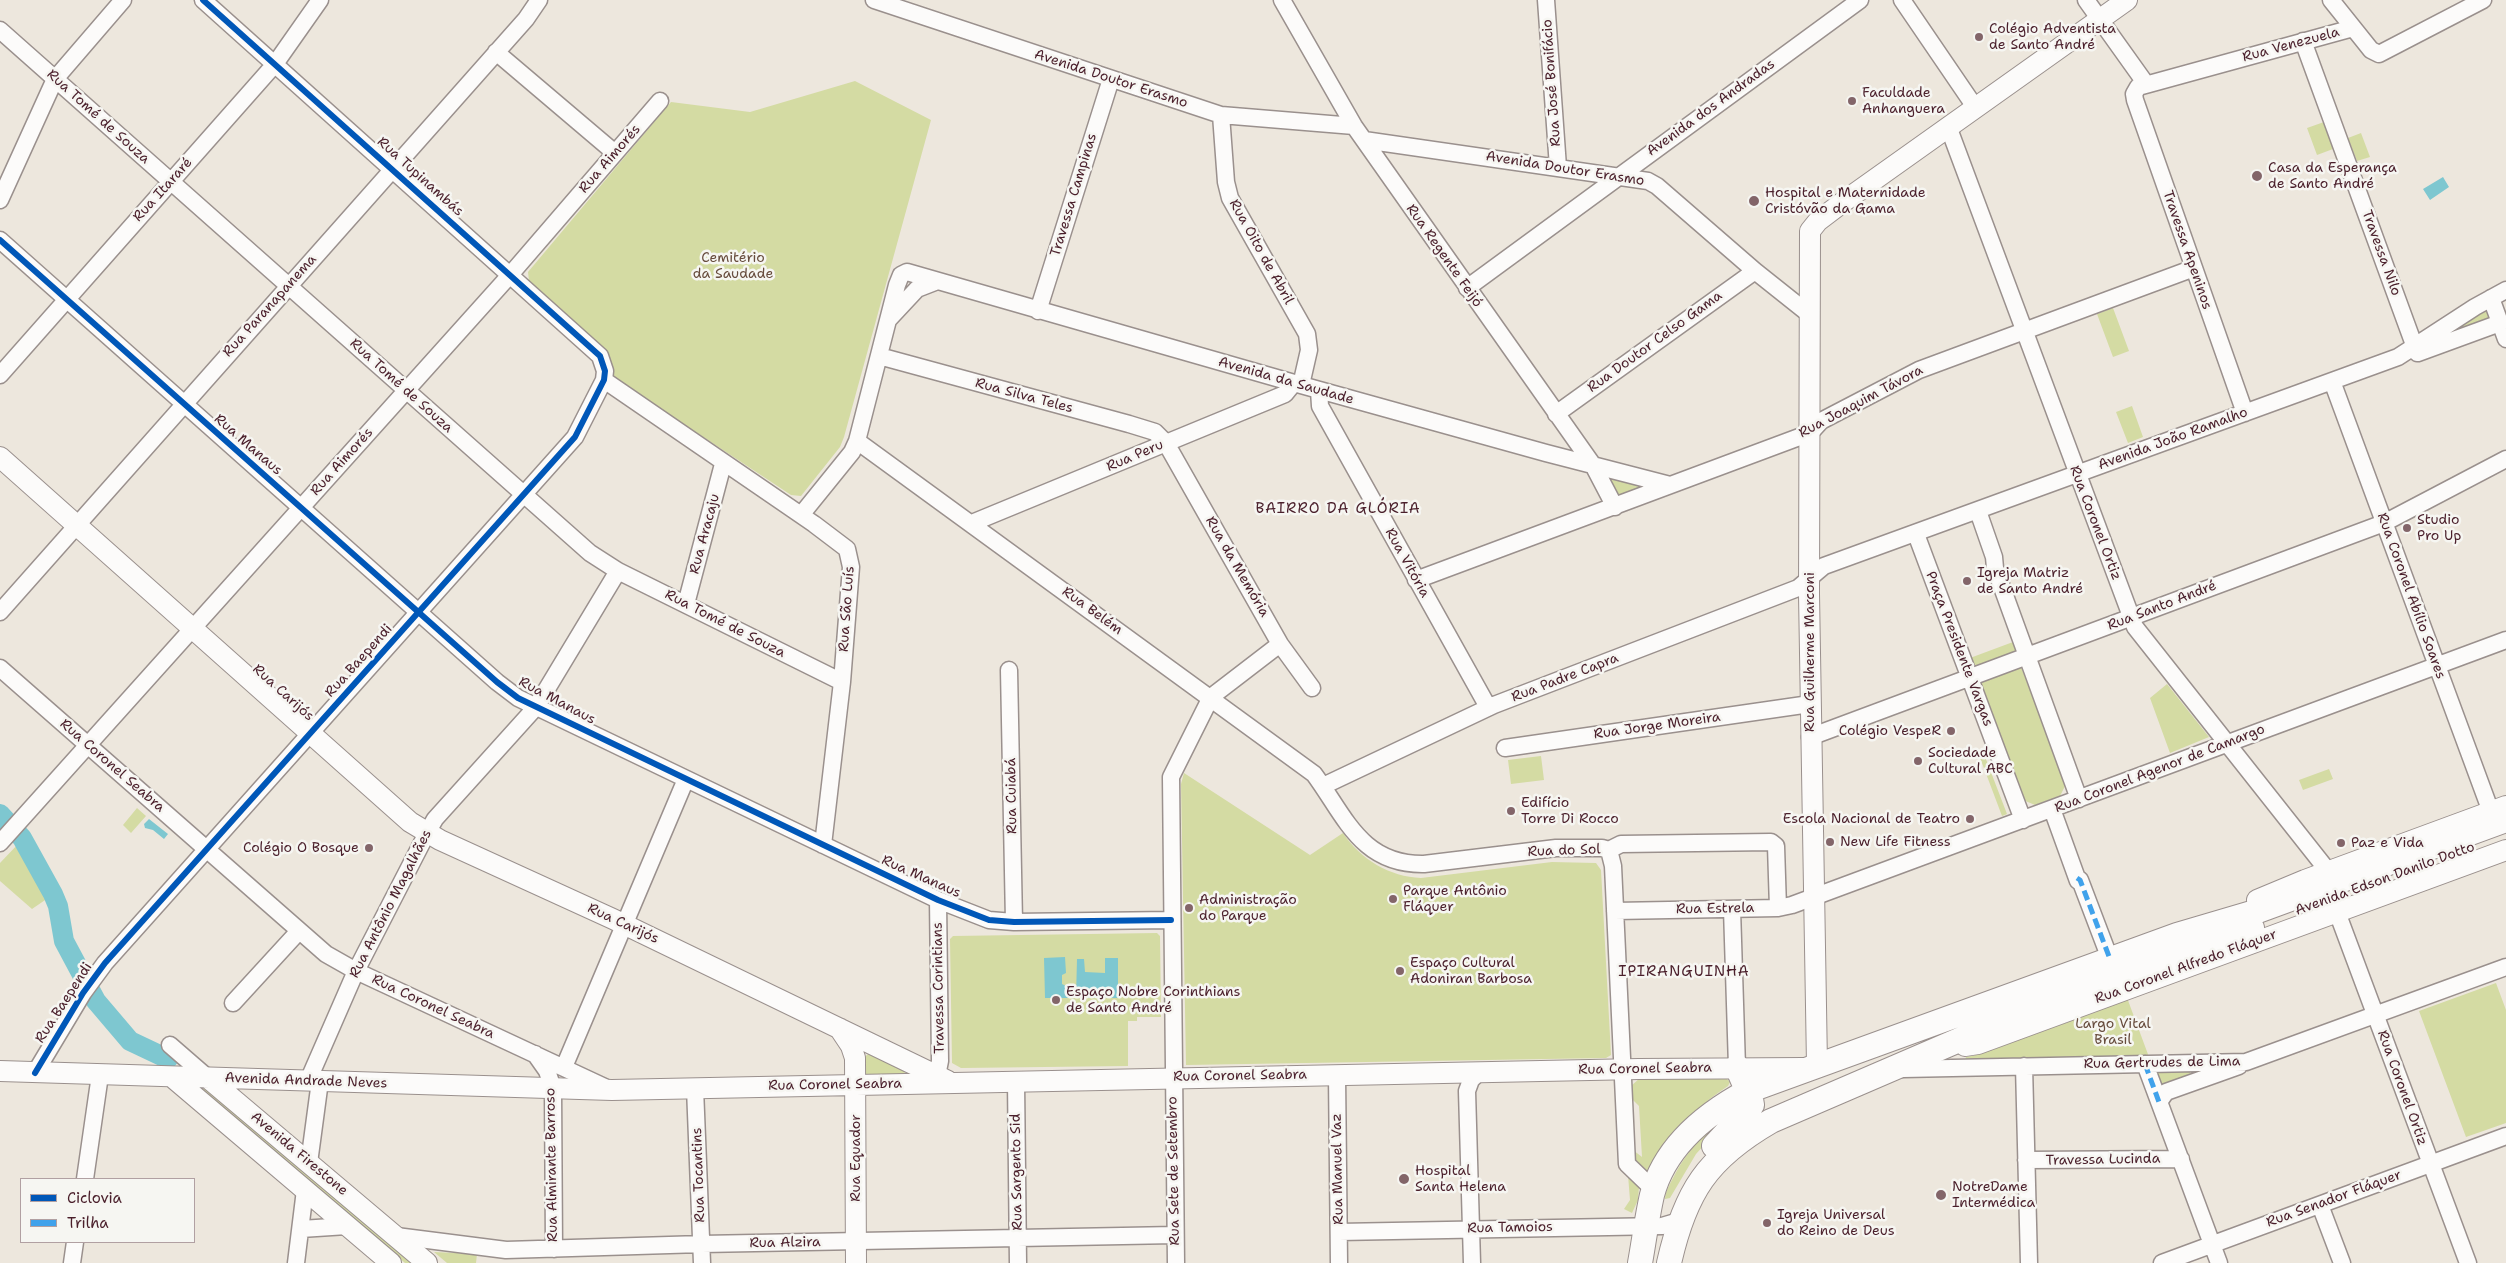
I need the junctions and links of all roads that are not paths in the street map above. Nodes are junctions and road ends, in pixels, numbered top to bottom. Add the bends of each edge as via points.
1 (123, 0) edge
2 (203, 0) edge
3 (320, 0) edge
4 (539, 0) edge
5 (874, 0) edge
6 (1282, 0) edge
7 (1546, 0) edge
8 (1860, 0) edge
9 (1902, 0) edge
10 (2086, 0) edge
11 (2127, 0) edge
12 (2331, 0) edge
13 (2483, 0) edge
14 (2099, 20) junction
15 (2353, 28) junction
16 (0, 30) edge
17 (2303, 41) junction
18 (496, 52) junction
19 (275, 64) junction
20 (55, 79) junction
21 (1111, 79) junction
22 (2142, 86) junction
23 (660, 101) dead end
24 (1975, 107) junction
25 (1221, 116) junction
26 (1354, 126) junction
27 (1948, 126) junction
28 (1364, 140) junction
29 (615, 153) junction
30 (1558, 167) junction
31 (393, 170) junction
32 (1620, 175) junction
33 (170, 183) junction
34 (0, 200) edge
35 (0, 240) edge
36 (2194, 268) junction
37 (1755, 271) junction
38 (510, 275) junction
39 (288, 285) junction
40 (1467, 288) junction
41 (2506, 290) edge
42 (2491, 298) junction
43 (67, 300) junction
44 (1038, 311) junction
45 (1809, 314) junction
46 (2500, 323) junction
47 (2024, 330) junction
48 (2506, 339) edge
49 (2416, 350) junction
50 (878, 356) junction
51 (0, 375) edge
52 (604, 380) junction
53 (2332, 381) junction
54 (1298, 384) junction
55 (406, 390) junction
56 (1319, 390) junction
57 (182, 404) junction
58 (2245, 413) junction
59 (1560, 420) junction
60 (1810, 433) junction
61 (857, 441) junction
62 (1166, 442) junction
63 (1546, 453) junction
64 (0, 458) edge
65 (2506, 459) edge
66 (723, 464) junction
67 (1592, 465) junction
68 (2077, 474) junction
69 (1670, 485) junction
70 (524, 495) junction
71 (1614, 507) junction
72 (301, 508) junction
73 (1978, 511) junction
74 (801, 515) junction
75 (972, 523) junction
76 (2384, 523) junction
77 (77, 525) junction
78 (1916, 534) junction
79 (618, 571) junction
80 (1810, 578) junction
81 (1416, 580) junction
82 (686, 604) junction
83 (0, 612) edge
84 (418, 613) junction
85 (2131, 618) junction
86 (193, 628) junction
87 (2506, 640) edge
88 (1280, 644) junction
89 (2027, 656) junction
90 (2436, 665) junction
91 (0, 668) edge
92 (1009, 670) dead end
93 (1970, 678) junction
94 (842, 682) junction
95 (1312, 688) dead end
96 (1211, 696) junction
97 (1810, 704) junction
98 (536, 708) junction
99 (1488, 708) junction
100 (311, 734) junction
101 (1810, 737) junction
102 (2226, 744) junction
103 (88, 745) junction
104 (1505, 748) dead end
105 (686, 779) junction
106 (1323, 786) junction
107 (2079, 799) junction
108 (2052, 809) junction
109 (2501, 812) edge
110 (2023, 820) junction
111 (427, 833) junction
112 (8, 834) edge
113 (823, 845) junction
114 (2506, 847) edge
115 (207, 850) junction
116 (1609, 850) junction
117 (2328, 871) junction
118 (1814, 898) junction
119 (938, 900) junction
120 (1778, 908) junction
121 (1732, 909) junction
122 (1615, 911) junction
123 (2338, 912) junction
124 (1171, 920) junction
125 (1014, 922) junction
126 (624, 924) junction
127 (299, 931) junction
128 (2177, 935) junction
129 (2104, 954) junction
130 (2506, 967) edge
131 (356, 971) junction
132 (233, 1004) dead end
133 (2376, 1015) junction
134 (839, 1028) junction
135 (170, 1045) dead end
136 (880, 1048) junction
137 (1929, 1053) junction
138 (536, 1054) junction
139 (855, 1058) junction
140 (2246, 1062) junction
141 (2145, 1064) junction
142 (2024, 1066) junction
143 (564, 1067) junction
144 (1736, 1067) junction
145 (1813, 1067) junction
146 (1622, 1069) junction
147 (1891, 1069) junction
148 (0, 1072) edge
149 (1447, 1072) junction
150 (1479, 1072) junction
151 (35, 1073) junction
152 (100, 1075) junction
153 (1337, 1075) junction
154 (172, 1077) junction
155 (208, 1078) junction
156 (1173, 1078) junction
157 (944, 1079) junction
158 (314, 1081) junction
159 (1016, 1081) junction
160 (856, 1083) junction
161 (553, 1088) junction
162 (695, 1088) junction
163 (612, 1090) junction
164 (1467, 1091) junction
165 (1748, 1091) junction
166 (2159, 1102) junction
167 (1732, 1129) junction
168 (2506, 1136) edge
169 (2181, 1159) junction
170 (2026, 1160) junction
171 (309, 1163) junction
172 (2431, 1164) junction
173 (85, 1178) edge
174 (305, 1190) junction
175 (1654, 1190) junction
176 (1694, 1190) junction
177 (2320, 1204) junction
178 (1679, 1221) junction
179 (347, 1226) junction
180 (1646, 1226) junction
181 (1471, 1228) junction
182 (301, 1229) junction
183 (1339, 1232) junction
184 (1175, 1235) junction
185 (396, 1236) junction
186 (1018, 1237) junction
187 (856, 1242) junction
188 (75, 1243) edge
189 (702, 1244) junction
190 (2212, 1244) junction
191 (554, 1249) junction
192 (72, 1263) edge
193 (296, 1263) edge
194 (391, 1263) edge
195 (427, 1263) edge
196 (702, 1263) edge
197 (856, 1263) edge
198 (1018, 1263) edge
199 (1176, 1263) edge
200 (1339, 1263) edge
201 (1472, 1263) edge
202 (1640, 1263) edge
203 (1669, 1263) edge
204 (2029, 1263) edge
205 (2162, 1263) edge
206 (2219, 1263) edge
207 (2342, 1263) edge
208 (2468, 1263) edge

1 - 20 street
2 - 19 street, Rua Tupinambás
3 - 19 street, Rua Itararé
4 - 18 street, Rua Paranapanema
5 - 21 street, Avenida Doutor Erasmo
6 - 26 street, Rua Regente Feijó
7 - 30 street, Rua José Bonifácio
8 - 32 street, Avenida dos Andradas
9 - 24 street
10 - 14 street
11 - 14 main road
12 - 15 street
13 - 15 street, Rua Venezuela via 2379,54 2371,50
14 - 22 street
14 - 24 main road
15 - 17 street, Rua Venezuela
16 - 20 street, Rua Tomé de Souza
17 - 22 street, Rua Venezuela
17 - 49 street, Travessa Nilo
18 - 29 street
18 - 31 street, Rua Paranapanema
19 - 31 street, Rua Tupinambás
19 - 33 street, Rua Itararé
20 - 33 street, Rua Tomé de Souza
20 - 34 street
21 - 25 street, Avenida Doutor Erasmo
21 - 44 street, Travessa Campinas
22 - 36 street, Travessa Apeninos via 2134,100
23 - 29 street, Rua Aimorés
24 - 27 main road
25 - 26 street, Avenida Doutor Erasmo
25 - 54 street, Rua Oito de Abril via 1230,198 1307,334 1309,350
26 - 28 street, Rua Regente Feijó
27 - 45 main road, Rua Guilherme Marconi via 1818,221 1810,231
27 - 47 street, Rua Coronel Ortiz
28 - 30 street, Avenida Doutor Erasmo
28 - 40 street, Rua Regente Feijó
29 - 38 street, Rua Aimorés
30 - 32 street, Avenida Doutor Erasmo
31 - 38 street, Rua Tupinambás
31 - 39 street, Rua Paranapanema
32 - 37 street, Avenida Doutor Erasmo via 1641,178 1657,186
32 - 40 street, Avenida dos Andradas
33 - 39 street, Rua Tomé de Souza
33 - 43 street, Rua Itararé
35 - 43 street, Rua Manaus
36 - 47 street, Rua Joaquim Távora
36 - 58 street, Travessa Apeninos
37 - 45 street, Avenida Doutor Erasmo
37 - 59 street, Rua Doutor Celso Gama
38 - 52 street, Rua Tupinambás via 600,356
38 - 55 street, Rua Aimorés
39 - 55 street, Rua Tomé de Souza
39 - 57 street, Rua Paranapanema
40 - 59 street, Rua Regente Feijó
41 - 42 street, Avenida João Ramalho
42 - 46 street
42 - 49 street, Avenida João Ramalho
43 - 51 street, Rua Itararé
43 - 57 street, Rua Manaus
44 - 50 street, Avenida da Saudade via 935,282 899,280
44 - 54 street, Avenida da Saudade
45 - 60 main road, Rua Guilherme Marconi
46 - 48 street
46 - 49 street, Avenida João Ramalho
47 - 60 street, Rua Joaquim Távora via 1910,373 1821,421
47 - 68 street, Rua Coronel Ortiz
49 - 53 street, Avenida João Ramalho
50 - 61 street
50 - 62 street, Rua Silva Teles via 1136,426 1155,432
52 - 66 street, Rua São Luís
52 - 70 street, Rua Baependi via 575,437
53 - 58 street, Avenida João Ramalho
53 - 76 street, Rua Coronel Abílio Soares
54 - 56 street, Avenida da Saudade
54 - 62 street, Rua Peru via 1284,394
55 - 70 street, Rua Tomé de Souza
55 - 72 street, Rua Aimorés
56 - 63 street, Avenida da Saudade
56 - 81 street, Rua Vitória via 1320,406
57 - 72 street, Rua Manaus
57 - 77 street, Rua Paranapanema
58 - 68 street, Avenida João Ramalho
59 - 63 street via 1555,446
59 - 67 street, Rua Regente Feijó
60 - 69 street, Rua Joaquim Távora
60 - 80 main road, Rua Guilherme Marconi
61 - 74 street via 852,452
61 - 75 street, Rua Belém
62 - 75 street, Rua Peru
62 - 88 street, Rua da Memória
63 - 67 street, Avenida da Saudade
64 - 77 main road, Rua Carijós
65 - 76 street, Rua Santo André
66 - 74 street, Rua São Luís
66 - 82 street, Rua Aracaju
67 - 69 street, Avenida da Saudade
67 - 71 street, Rua Regente Feijó
68 - 73 street, Avenida João Ramalho
68 - 85 street, Rua Coronel Ortiz
69 - 71 street, Rua Joaquim Távora
70 - 79 street, Rua Tomé de Souza via 590,553
70 - 84 street, Rua Baependi
71 - 81 street, Rua Joaquim Távora
72 - 84 street, Rua Manaus
72 - 86 street, Rua Aimorés
73 - 78 street, Avenida João Ramalho
73 - 89 street
74 - 94 street, Rua São Luís via 843,545 850,556
75 - 96 street, Rua Belém
76 - 85 street, Rua Santo André
76 - 90 street, Rua Coronel Abílio Soares
77 - 83 street, Rua Paranapanema
77 - 86 main road, Rua Carijós
78 - 80 street, Avenida João Ramalho via 1824,566
78 - 93 street, Praça Presidente Vargas
79 - 82 street, Rua Tomé de Souza
79 - 98 street, Rua Antônio Magalhães
80 - 97 main road, Rua Guilherme Marconi
80 - 99 street, Rua Padre Capra via 1794,590
81 - 99 street, Rua Vitória
82 - 94 street, Rua Tomé de Souza
84 - 98 street, Rua Manaus via 497,682
84 - 100 street, Rua Baependi
85 - 89 street, Rua Santo André
85 - 102 street, Rua Coronel Ortiz via 2136,630
86 - 100 main road, Rua Carijós
86 - 103 street, Rua Aimorés
87 - 90 street, Rua Coronel Agenor de Camargo
88 - 95 street, Rua da Memória
88 - 96 street, Rua Sete de Setembro
89 - 93 street, Rua Santo André
89 - 107 street
90 - 102 street, Rua Coronel Agenor de Camargo
90 - 109 street, Rua Coronel Abílio Soares
91 - 103 street, Rua Coronel Seabra
92 - 125 street, Rua Cuiabá
93 - 101 street, Rua Santo André
93 - 110 street, Praça Presidente Vargas
94 - 113 street, Rua São Luís
96 - 106 street, Rua Belém via 1314,774
96 - 124 street, Rua Sete de Setembro via 1170,777
97 - 101 main road, Rua Guilherme Marconi
97 - 104 street, Rua Jorge Moreira
98 - 105 street, Rua Manaus
98 - 111 street, Rua Antônio Magalhães
99 - 106 street, Rua Padre Capra
100 - 111 main road, Rua Carijós via 410,822
100 - 115 street, Rua Baependi
101 - 118 main road, Rua Guilherme Marconi
102 - 107 street, Rua Coronel Agenor de Camargo
102 - 117 street, Rua Coronel Ortiz
103 - 112 street, Rua Aimorés
103 - 115 street, Rua Coronel Seabra
105 - 113 street, Rua Manaus
105 - 126 street
106 - 116 street, Rua do Sol via 1357,838 1381,854 1406,863 1430,864 1556,848
107 - 108 street, Rua Coronel Agenor de Camargo
108 - 110 street, Rua Coronel Agenor de Camargo
108 - 129 street
109 - 117 main road
109 - 128 highway, Avenida Edson Danilo Dotto via 2255,912
110 - 118 street, Rua Coronel Agenor de Camargo
111 - 126 main road, Rua Carijós
111 - 131 street, Rua Antônio Magalhães
113 - 119 street, Rua Manaus
114 - 123 main road, Rua Coronel Alfredo Fláquer
114 - 137 highway, Avenida Edson Danilo Dotto via 2031,1009
115 - 127 street, Rua Coronel Seabra
115 - 151 street, Rua Baependi via 94,978
116 - 120 street, Rua do Sol via 1621,844 1773,843 1776,846
116 - 122 street via 1613,859
117 - 128 main road
118 - 120 street, Rua Estrela
118 - 145 main road, Rua Guilherme Marconi
119 - 125 street, Rua Manaus via 990,920
119 - 157 street, Travessa Corintians via 940,1061
120 - 121 street, Rua Estrela
121 - 122 street, Rua Estrela
121 - 144 street
122 - 146 street
123 - 133 street, Rua Coronel Ortiz
123 - 137 main road, Rua Coronel Alfredo Fláquer via 1978,1044
124 - 125 street, Rua Manaus
124 - 156 street, Rua Sete de Setembro
126 - 134 main road, Rua Carijós
126 - 143 street
127 - 131 street, Rua Coronel Seabra via 326,954
127 - 132 street
128 - 129 highway
129 - 145 highway
130 - 133 street, Rua Gertrudes de Lima
131 - 138 street, Rua Coronel Seabra
131 - 158 street, Rua Antônio Magalhães
133 - 140 street, Rua Gertrudes de Lima
133 - 172 street, Rua Coronel Ortiz
134 - 136 main road, Rua Carijós
134 - 139 main road, Rua Equador
135 - 155 street, Avenida Firestone
136 - 139 main road via 863,1049
136 - 157 main road, Rua Carijós
137 - 147 highway, Rua Coronel Alfredo Fláquer
138 - 143 street, Rua Coronel Seabra
138 - 161 street, Rua Almirante Barroso
139 - 160 main road, Rua Equador
140 - 141 street, Rua Gertrudes de Lima
140 - 166 street via 2166,1092
141 - 142 street, Rua Gertrudes de Lima
141 - 166 street
142 - 147 street, Rua Gertrudes de Lima
142 - 170 street
143 - 163 street, Rua Coronel Seabra
144 - 145 main road, Rua Coronel Seabra
144 - 146 main road, Rua Coronel Seabra
144 - 165 highway
145 - 165 highway
145 - 167 highway via 1810,1086
146 - 150 main road, Rua Coronel Seabra
146 - 175 street via 1627,1164
147 - 176 highway, Rua Coronel Alfredo Fláquer via 1811,1103 1746,1137 1712,1167
148 - 151 main road, Avenida Andrade Neves
149 - 150 main road, Rua Coronel Seabra
149 - 153 main road, Rua Coronel Seabra
149 - 164 street via 1461,1080
150 - 164 street
151 - 152 main road, Avenida Andrade Neves
152 - 154 main road, Avenida Andrade Neves
152 - 173 street
153 - 156 main road, Rua Coronel Seabra
153 - 183 street, Rua Manuel Vaz
154 - 155 main road, Avenida Andrade Neves
154 - 174 main road, Avenida Firestone
155 - 158 main road, Avenida Andrade Neves
155 - 171 main road, Avenida Firestone
156 - 159 main road, Rua Coronel Seabra
156 - 184 street, Rua Sete de Setembro
157 - 159 main road, Rua Coronel Seabra
157 - 160 main road, Rua Coronel Seabra
158 - 161 main road, Avenida Andrade Neves
158 - 171 street, Rua Antônio Magalhães
159 - 186 street, Rua Sargento Sid
160 - 162 main road, Rua Coronel Seabra
160 - 187 main road, Rua Equador
161 - 163 main road, Avenida Andrade Neves
161 - 191 street, Rua Almirante Barroso
162 - 163 main road, Rua Coronel Seabra
162 - 189 street, Rua Tocantins
164 - 181 street
165 - 167 highway via 1752,1105
165 - 175 highway via 1709,1114 1688,1134 1667,1163
166 - 169 street
167 - 176 highway via 1702,1161
168 - 172 street, Rua Senador Fláquer
169 - 170 street, Travessa Lucinda
169 - 190 street
170 - 204 street
171 - 185 main road, Avenida Firestone
172 - 177 street, Rua Senador Fláquer
172 - 208 street, Rua Coronel Ortiz
174 - 179 main road, Avenida Firestone
174 - 182 street
175 - 180 highway
176 - 178 highway
177 - 190 street, Rua Senador Fláquer
177 - 207 street
178 - 180 street, Rua Tamoios
178 - 203 highway
179 - 182 street
179 - 194 main road, Avenida Firestone
180 - 181 street, Rua Tamoios
180 - 202 highway
181 - 183 street, Rua Tamoios
181 - 201 street
182 - 193 street
183 - 200 street, Rua Manuel Vaz
184 - 186 street, Rua Alzira
184 - 199 street, Rua Sete de Setembro
185 - 191 street, Rua Alzira via 506,1250
185 - 195 main road, Avenida Firestone
186 - 187 street, Rua Alzira
186 - 198 street, Rua Sargento Sid
187 - 189 street, Rua Alzira
187 - 197 main road, Rua Equador
188 - 192 street
189 - 191 street, Rua Alzira
189 - 196 street, Rua Tocantins
190 - 205 street, Rua Senador Fláquer
190 - 206 street

